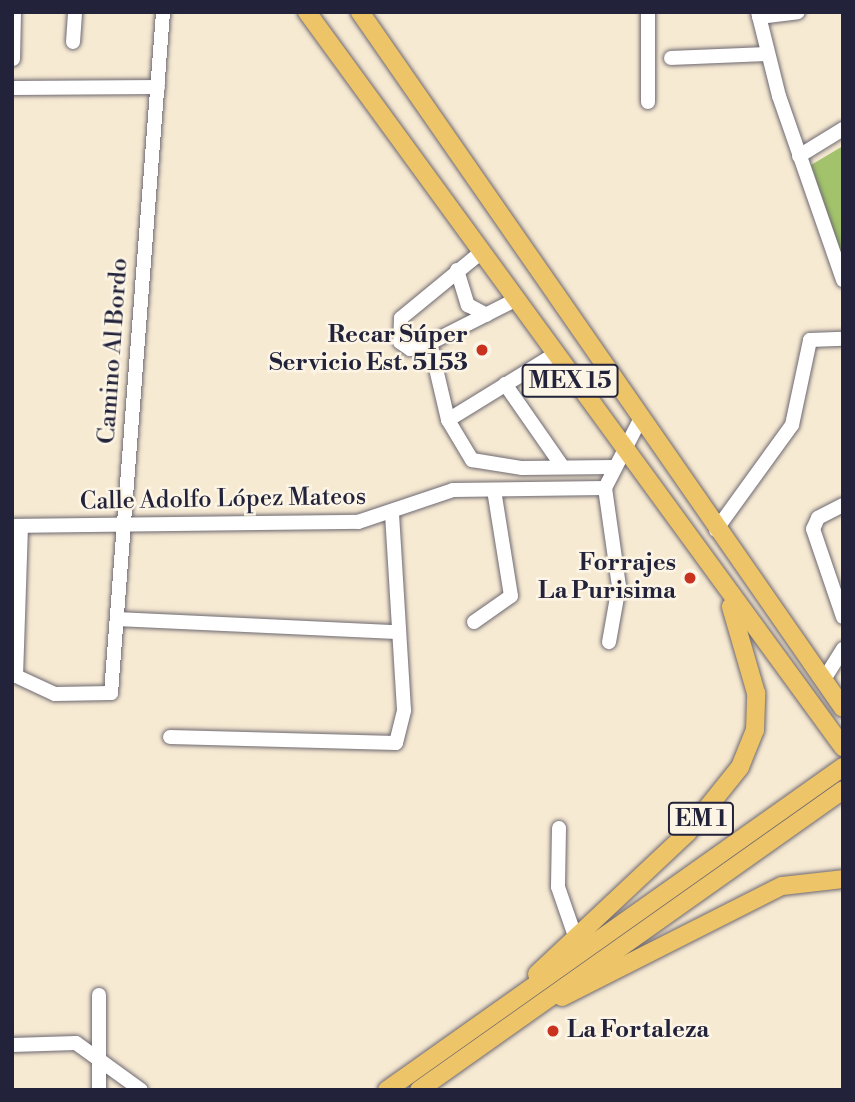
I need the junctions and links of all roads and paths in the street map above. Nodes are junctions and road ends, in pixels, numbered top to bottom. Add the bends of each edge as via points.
1 (14, 12) edge
2 (75, 12) edge
3 (163, 12) edge
4 (307, 12) edge
5 (360, 12) edge
6 (648, 12) edge
7 (798, 12) edge
8 (758, 15) edge
9 (73, 42) dead end
10 (766, 54) junction
11 (671, 58) dead end
12 (13, 59) edge
13 (158, 87) junction
14 (12, 88) edge
15 (648, 102) dead end
16 (843, 129) edge
17 (799, 156) junction
18 (478, 254) junction
19 (457, 270) junction
20 (843, 280) edge
21 (513, 302) junction
22 (487, 315) junction
23 (843, 339) edge
24 (430, 343) junction
25 (552, 356) junction
26 (505, 384) junction
27 (448, 420) junction
28 (640, 421) junction
29 (618, 458) junction
30 (562, 466) junction
31 (604, 488) junction
32 (494, 490) junction
33 (843, 505) edge
34 (393, 515) junction
35 (17, 526) edge
36 (122, 527) junction
37 (716, 530) junction
38 (722, 584) junction
39 (843, 617) edge
40 (118, 619) junction
41 (474, 622) dead end
42 (395, 632) junction
43 (609, 642) dead end
44 (843, 649) edge
45 (823, 681) junction
46 (843, 708) edge
47 (170, 737) dead end
48 (843, 747) edge
49 (843, 768) edge
50 (833, 790) edge
51 (559, 828) dead end
52 (843, 878) edge
53 (575, 936) junction
54 (99, 995) dead end
55 (514, 996) junction
56 (540, 1006) junction
57 (12, 1045) edge
58 (100, 1062) junction
59 (99, 1090) edge
60 (141, 1090) edge
61 (387, 1090) edge
62 (419, 1090) edge

1 - 12 street
2 - 9 street
3 - 13 street, Camino Al Bordo
4 - 18 main road, MEX 15
5 - 28 main road, MEX 15
6 - 15 street
7 - 8 street
8 - 10 street
10 - 11 street
10 - 17 street
13 - 14 street
13 - 36 street, Camino Al Bordo
16 - 17 street
17 - 20 street
18 - 19 street
18 - 21 main road, MEX 15
19 - 22 street via 468,304
19 - 24 street via 401,318 403,347
21 - 22 street
21 - 25 main road, MEX 15
22 - 24 street
23 - 37 street via 810,340 792,425
24 - 27 street
25 - 26 street
25 - 29 main road, MEX 15
26 - 27 street
26 - 30 street
27 - 30 street via 472,460 490,467
28 - 29 street
28 - 37 main road, MEX 15
29 - 30 street
29 - 31 street
29 - 38 main road, MEX 15
31 - 32 street, Calle Adolfo López Mateos
31 - 43 street via 619,586
32 - 34 street, Calle Adolfo López Mateos via 426,496
32 - 41 street via 511,596
33 - 39 street via 818,517 813,529
34 - 36 street, Calle Adolfo López Mateos via 324,524
34 - 42 street
35 - 36 street, Calle Adolfo López Mateos
35 - 40 street, Camino Al Bordo via 16,676 55,694 111,693
36 - 40 street, Camino Al Bordo
37 - 45 main road, MEX 15
38 - 48 main road, MEX 15
38 - 53 main road, EM 1 via 754,667 757,693 755,730 740,767 687,833
40 - 42 street
42 - 47 street via 404,729 390,747
44 - 45 street
45 - 46 main road, MEX 15
49 - 50 main road, EM 1
50 - 55 main road, EM 1
50 - 56 main road, EM 1
51 - 53 street via 558,887
52 - 56 main road, EM 1 via 782,886
53 - 55 main road, EM 1
54 - 58 street
55 - 61 main road, EM 1
56 - 62 main road, EM 1
57 - 58 street via 66,1041 83,1046
58 - 59 street
58 - 60 street

